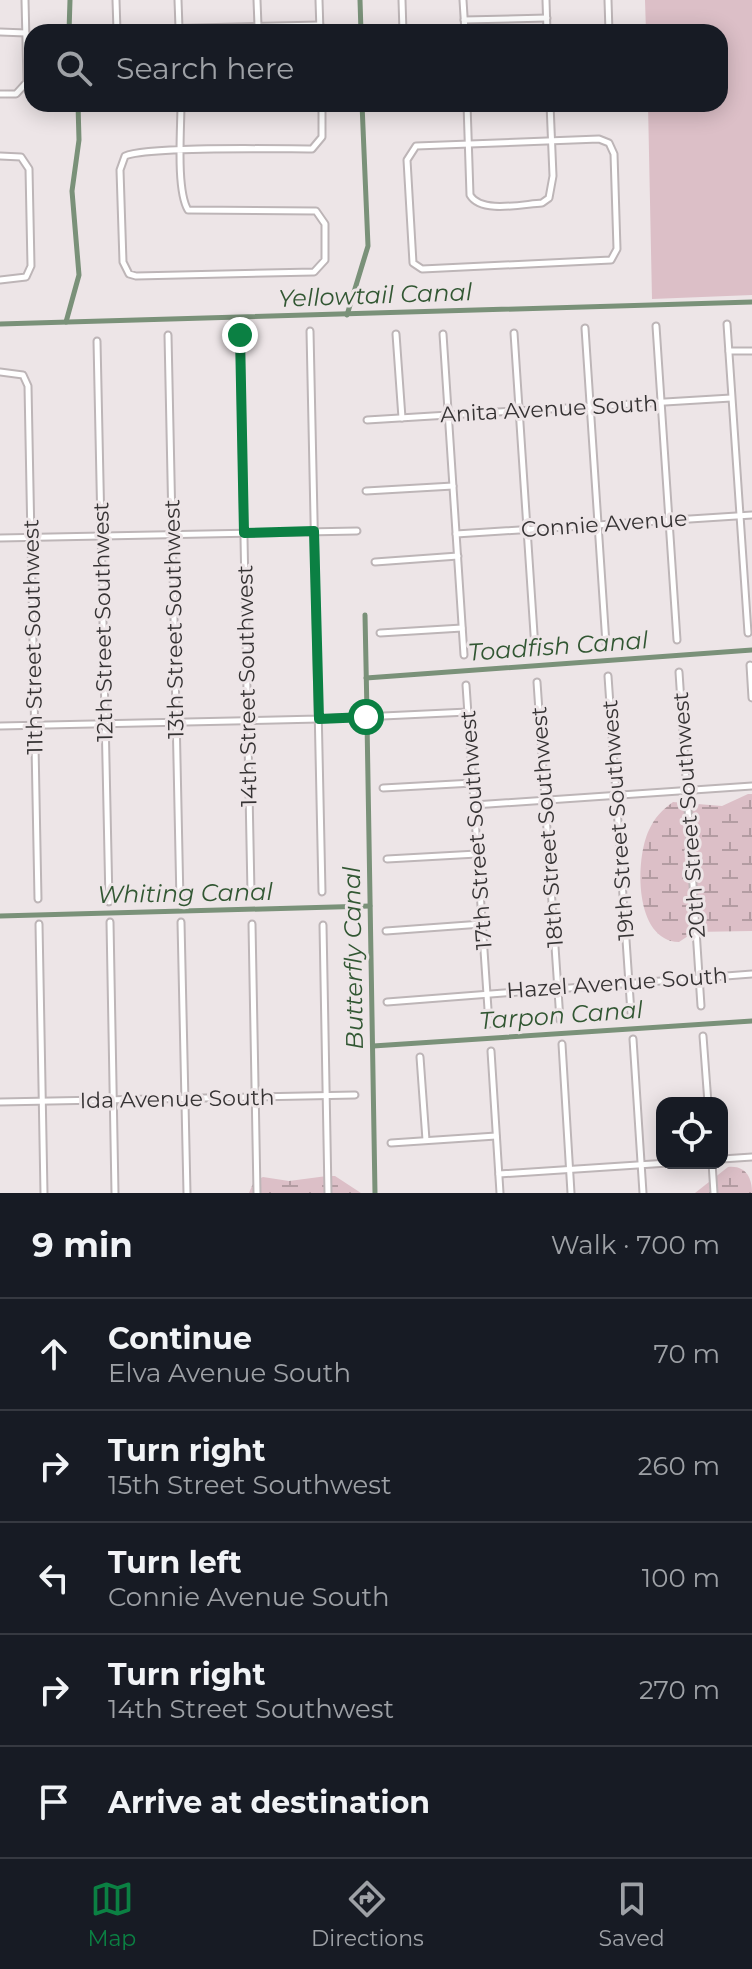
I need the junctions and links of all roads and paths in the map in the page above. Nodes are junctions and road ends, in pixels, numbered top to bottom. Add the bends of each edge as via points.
1 (25, 0) edge
2 (116, 0) edge
3 (178, 0) edge
4 (257, 0) edge
5 (319, 0) edge
6 (402, 0) edge
7 (463, 0) edge
8 (546, 0) edge
9 (608, 0) edge
10 (547, 18) junction
11 (464, 20) junction
12 (26, 24) edge
13 (117, 24) edge
14 (179, 24) edge
15 (258, 24) edge
16 (320, 24) edge
17 (403, 24) edge
18 (464, 24) edge
19 (547, 24) edge
20 (609, 24) edge
21 (0, 32) edge
22 (24, 33) edge
23 (24, 89) edge
24 (0, 94) edge
25 (181, 112) edge
26 (321, 112) edge
27 (467, 112) edge
28 (550, 112) edge
29 (551, 141) junction
30 (469, 144) junction
31 (182, 152) junction
32 (0, 156) edge
33 (0, 280) edge
34 (727, 324) dead end
35 (656, 326) dead end
36 (585, 328) dead end
37 (310, 331) dead end
38 (514, 333) dead end
39 (396, 334) dead end
40 (443, 334) dead end
41 (168, 335) dead end
42 (240, 335) dead end
43 (97, 341) dead end
44 (729, 351) junction
45 (752, 351) edge
46 (0, 372) edge
47 (731, 398) junction
48 (661, 404) junction
49 (590, 408) junction
50 (520, 413) junction
51 (448, 415) junction
52 (402, 418) junction
53 (367, 420) dead end
54 (453, 486) junction
55 (366, 491) dead end
56 (740, 515) junction
57 (752, 515) edge
58 (668, 520) junction
59 (598, 525) junction
60 (527, 529) junction
61 (314, 531) junction
62 (357, 531) dead end
63 (244, 533) junction
64 (173, 534) junction
65 (456, 534) junction
66 (102, 536) junction
67 (31, 537) junction
68 (0, 538) edge
69 (458, 556) junction
70 (375, 562) dead end
71 (462, 628) junction
72 (380, 633) dead end
73 (748, 633) dead end
74 (677, 640) dead end
75 (606, 644) dead end
76 (535, 649) dead end
77 (464, 655) dead end
78 (750, 665) dead end
79 (679, 672) dead end
80 (608, 676) dead end
81 (537, 682) dead end
82 (466, 685) dead end
83 (752, 698) edge
84 (468, 712) junction
85 (319, 719) junction
86 (248, 721) junction
87 (176, 722) junction
88 (105, 723) junction
89 (34, 725) junction
90 (0, 726) edge
91 (473, 783) junction
92 (752, 786) edge
93 (383, 788) dead end
94 (687, 790) junction
95 (616, 795) junction
96 (545, 800) junction
97 (474, 805) junction
98 (477, 854) junction
99 (387, 859) dead end
100 (322, 892) dead end
101 (251, 893) dead end
102 (38, 899) dead end
103 (109, 902) dead end
104 (180, 902) dead end
105 (110, 922) dead end
106 (181, 922) dead end
107 (39, 924) dead end
108 (252, 924) dead end
109 (482, 924) junction
110 (323, 925) dead end
111 (386, 931) dead end
112 (752, 974) edge
113 (700, 977) junction
114 (629, 982) junction
115 (558, 987) junction
116 (487, 995) junction
117 (387, 1002) dead end
118 (701, 1006) dead end
119 (631, 1013) dead end
120 (560, 1020) dead end
121 (489, 1024) dead end
122 (703, 1036) dead end
123 (633, 1039) dead end
124 (562, 1044) dead end
125 (491, 1051) dead end
126 (420, 1057) dead end
127 (355, 1095) dead end
128 (326, 1096) junction
129 (255, 1097) junction
130 (708, 1097) edge
131 (184, 1098) junction
132 (113, 1100) junction
133 (42, 1101) junction
134 (0, 1102) edge
135 (496, 1136) junction
136 (426, 1140) junction
137 (391, 1143) dead end
138 (752, 1157) edge
139 (728, 1159) edge
140 (656, 1164) edge
141 (641, 1165) junction
142 (712, 1169) edge
143 (570, 1170) junction
144 (499, 1174) junction
145 (44, 1193) edge
146 (115, 1193) edge
147 (187, 1193) edge
148 (257, 1193) edge
149 (328, 1193) edge
150 (500, 1193) edge
151 (571, 1193) edge
152 (643, 1193) edge
153 (714, 1193) edge

1 - 12 street
2 - 13 street
3 - 14 street
4 - 15 street
5 - 16 street
6 - 17 street
7 - 11 street
8 - 10 street
9 - 20 street
10 - 11 street
10 - 19 street
11 - 18 street
21 - 22 street
23 - 24 street
25 - 31 street
26 - 31 street via 319,144 312,149
27 - 30 street
28 - 29 street
29 - 30 street
29 - 30 street via 549,198 521,204 474,201
29 - 30 street via 609,143 614,154 617,249 611,260 417,267 410,241 411,149
31 - 31 street via 183,203 188,210 316,211 325,224 325,260 319,270 129,274 123,262 120,170 125,156
32 - 33 street via 26,160 29,169 30,272 20,279
34 - 44 street
35 - 48 street
36 - 49 street
37 - 61 street
38 - 50 street
39 - 52 street
40 - 51 street
41 - 64 street, 13th Street Southwest
42 - 63 street, 14th Street Southwest
43 - 66 street, 12th Street Southwest
44 - 45 street
44 - 47 street
46 - 67 street, 11th Street Southwest via 23,375 28,386
47 - 48 street, Anita Avenue South
47 - 56 street
48 - 49 street, Anita Avenue South
48 - 58 street
49 - 50 street, Anita Avenue South
49 - 59 street
50 - 51 street, Anita Avenue South
50 - 60 street
51 - 52 street, Anita Avenue South
51 - 54 street
52 - 53 street, Anita Avenue South
54 - 55 street
54 - 65 street
56 - 57 street, Connie Avenue
56 - 58 street, Connie Avenue
56 - 73 street
58 - 59 street, Connie Avenue
58 - 74 street
59 - 60 street, Connie Avenue
59 - 75 street
60 - 65 street, Connie Avenue
60 - 76 street
61 - 62 street
61 - 63 street
61 - 85 street
63 - 64 street
63 - 86 street, 14th Street Southwest
64 - 66 street
64 - 87 street, 13th Street Southwest
65 - 69 street
66 - 67 street
66 - 88 street, 12th Street Southwest
67 - 68 street
67 - 89 street, 11th Street Southwest
69 - 70 street
69 - 71 street
71 - 72 street
71 - 77 street
78 - 83 street
79 - 94 street, 20th Street Southwest
80 - 95 street, 19th Street Southwest
81 - 96 street, 18th Street Southwest
82 - 84 street, 17th Street Southwest
84 - 85 street
84 - 91 street, 17th Street Southwest
85 - 86 street
85 - 100 street
86 - 87 street
86 - 101 street, 14th Street Southwest
87 - 88 street
87 - 104 street, 13th Street Southwest
88 - 89 street
88 - 103 street, 12th Street Southwest
89 - 90 street
89 - 102 street, 11th Street Southwest
91 - 93 street
91 - 97 street, 17th Street Southwest
92 - 94 street
94 - 95 street
94 - 113 street, 20th Street Southwest
95 - 96 street
95 - 114 street, 19th Street Southwest
96 - 97 street
96 - 115 street, 18th Street Southwest
97 - 98 street, 17th Street Southwest
98 - 99 street
98 - 109 street, 17th Street Southwest
105 - 132 street
106 - 131 street
107 - 133 street
108 - 129 street
109 - 111 street
109 - 116 street, 17th Street Southwest
110 - 128 street
112 - 113 street, Hazel Avenue South
113 - 114 street, Hazel Avenue South
113 - 118 street, 20th Street Southwest
114 - 115 street, Hazel Avenue South
114 - 119 street, 19th Street Southwest
115 - 116 street, Hazel Avenue South
115 - 120 street, 18th Street Southwest
116 - 117 street, Hazel Avenue South
116 - 121 street, 17th Street Southwest
122 - 130 street
123 - 141 street
124 - 143 street
125 - 135 street
126 - 136 street
127 - 128 street, Ida Avenue South
128 - 129 street, Ida Avenue South
128 - 149 street
129 - 131 street, Ida Avenue South
129 - 148 street
131 - 132 street, Ida Avenue South
131 - 147 street
132 - 133 street, Ida Avenue South
132 - 146 street
133 - 134 street, Ida Avenue South
133 - 145 street
135 - 136 street
135 - 144 street
136 - 137 street
138 - 139 street
140 - 141 street
141 - 143 street
141 - 152 street
142 - 153 street
143 - 144 street
143 - 151 street
144 - 150 street

